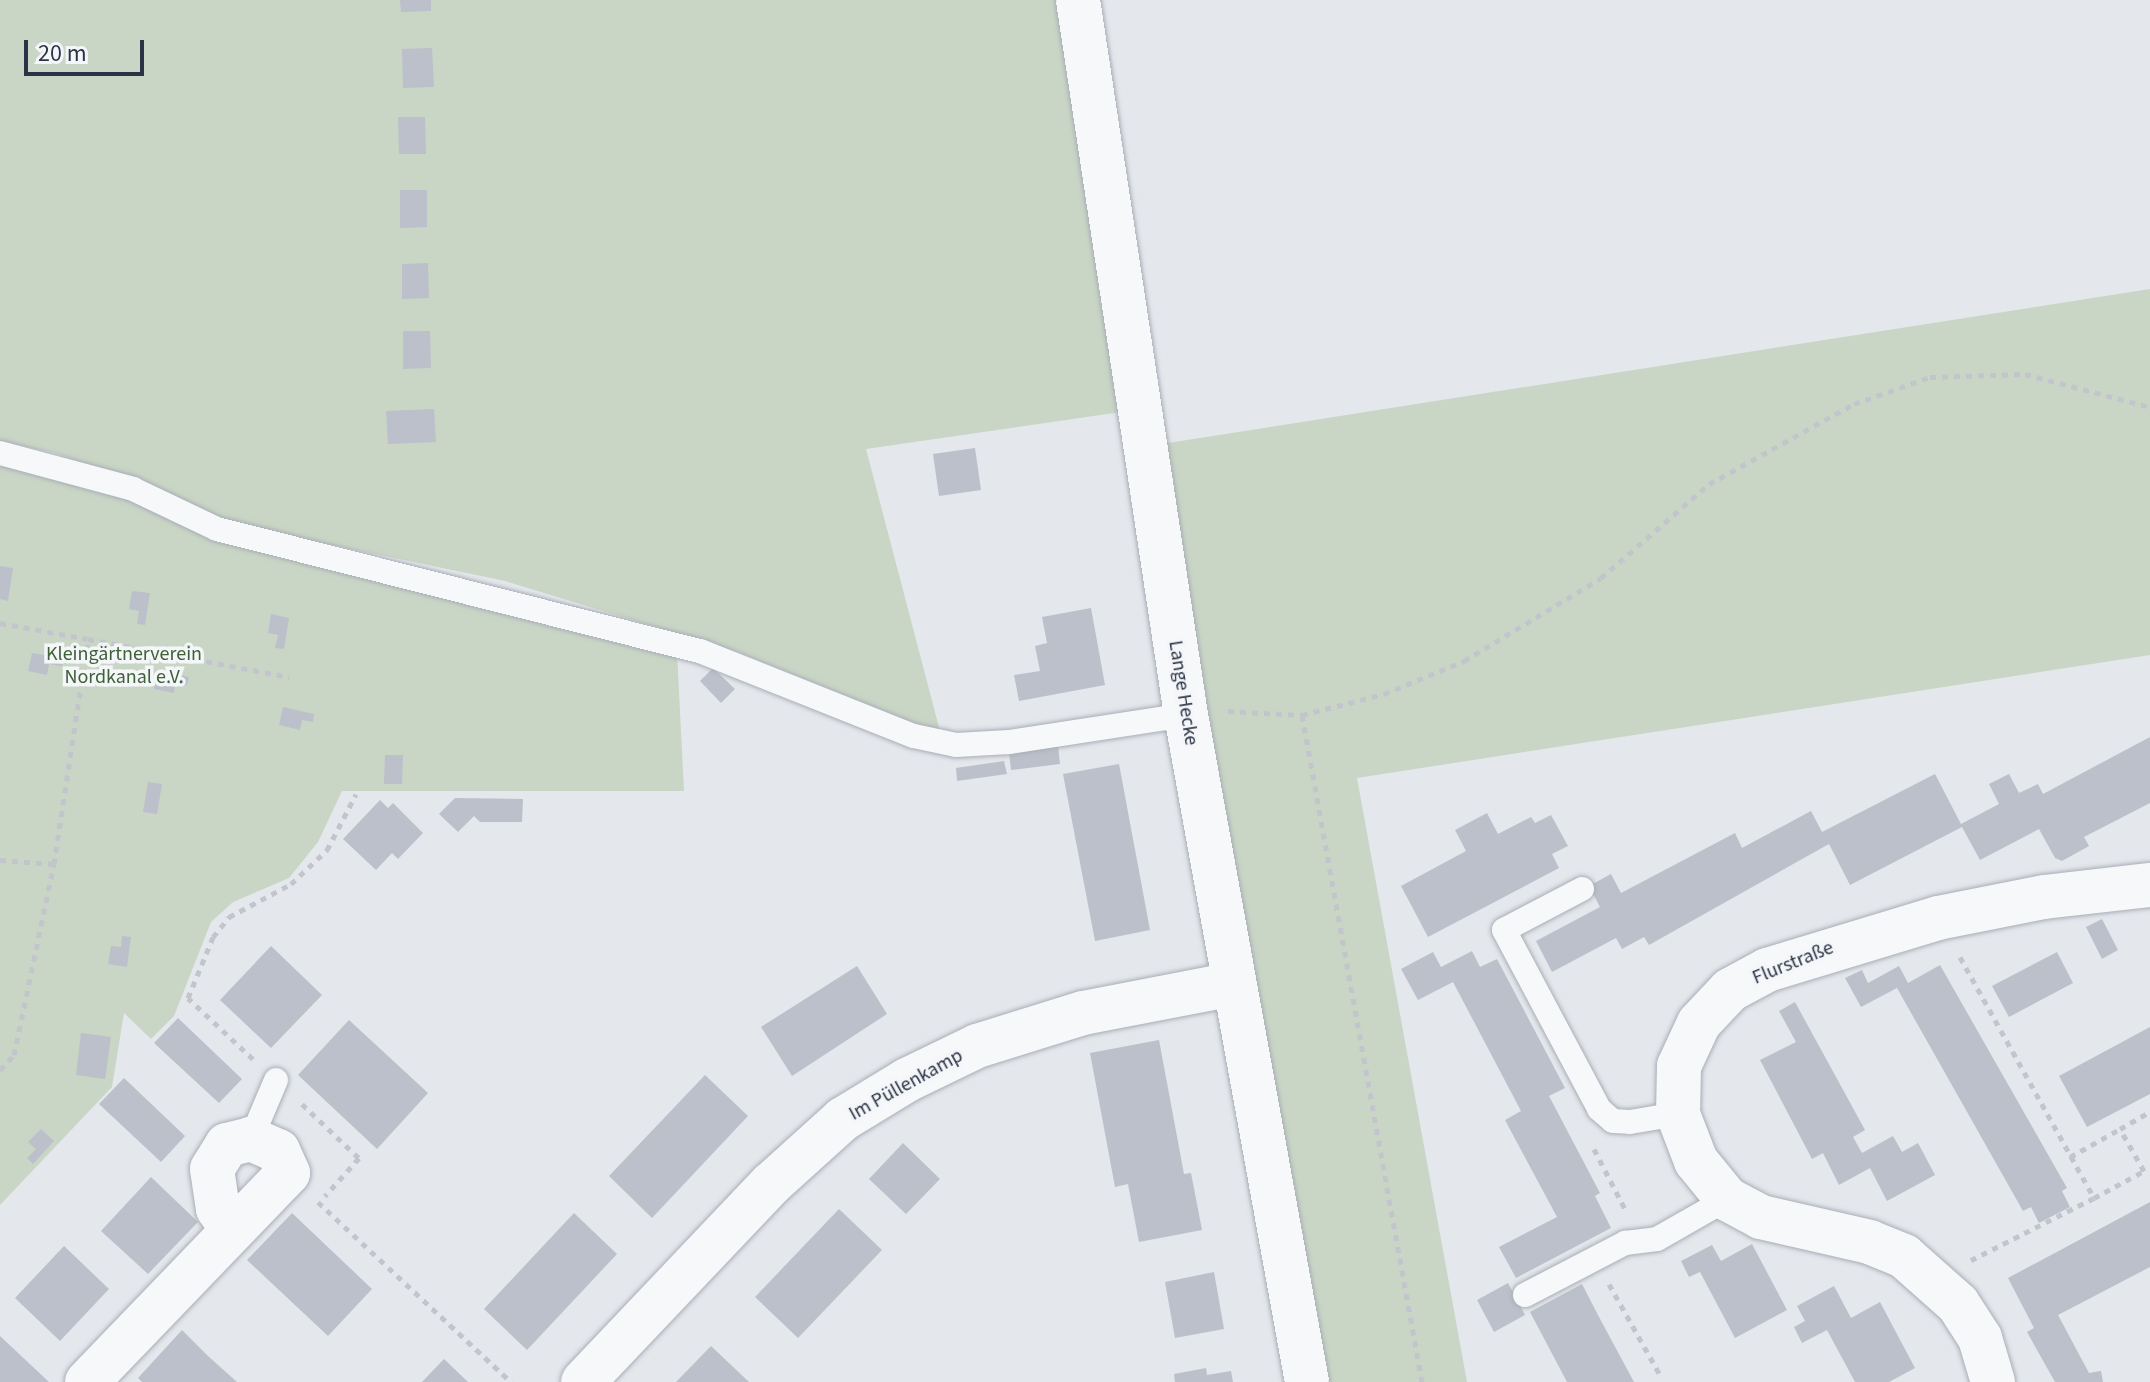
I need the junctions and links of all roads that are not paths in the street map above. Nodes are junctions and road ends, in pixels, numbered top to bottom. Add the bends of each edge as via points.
1 (1078, 0) edge
2 (0, 453) edge
3 (1186, 715) junction
4 (2150, 885) edge
5 (1582, 889) dead end
6 (1234, 984) junction
7 (276, 1080) dead end
8 (1678, 1114) junction
9 (251, 1139) junction
10 (1727, 1199) junction
11 (232, 1229) junction
12 (1525, 1295) dead end
13 (87, 1382) edge
14 (583, 1382) edge
15 (1307, 1382) edge
16 (1993, 1382) edge

1 - 3 street, Lange Hecke
2 - 3 lane via 133,489 217,529 700,651 914,736 956,745 1009,742
3 - 6 street, Lange Hecke
4 - 8 street, Flurstraße via 2044,897 1938,918 1835,945 1730,990 1699,1023 1679,1066
5 - 8 lane via 1504,930 1599,1109 1613,1121
6 - 14 street, Im Püllenkamp via 1083,1013 977,1046 869,1103 843,1119 771,1184
6 - 15 street, Lange Hecke
7 - 9 lane
8 - 10 street, Flurstraße via 1696,1161
9 - 11 street via 227,1145 212,1169 218,1209
9 - 11 street via 278,1151 303,1188
10 - 12 lane via 1657,1239 1595,1259
10 - 16 street, Flurstraße via 1761,1217 1870,1242 1904,1256 1958,1304 1980,1338
11 - 13 street

